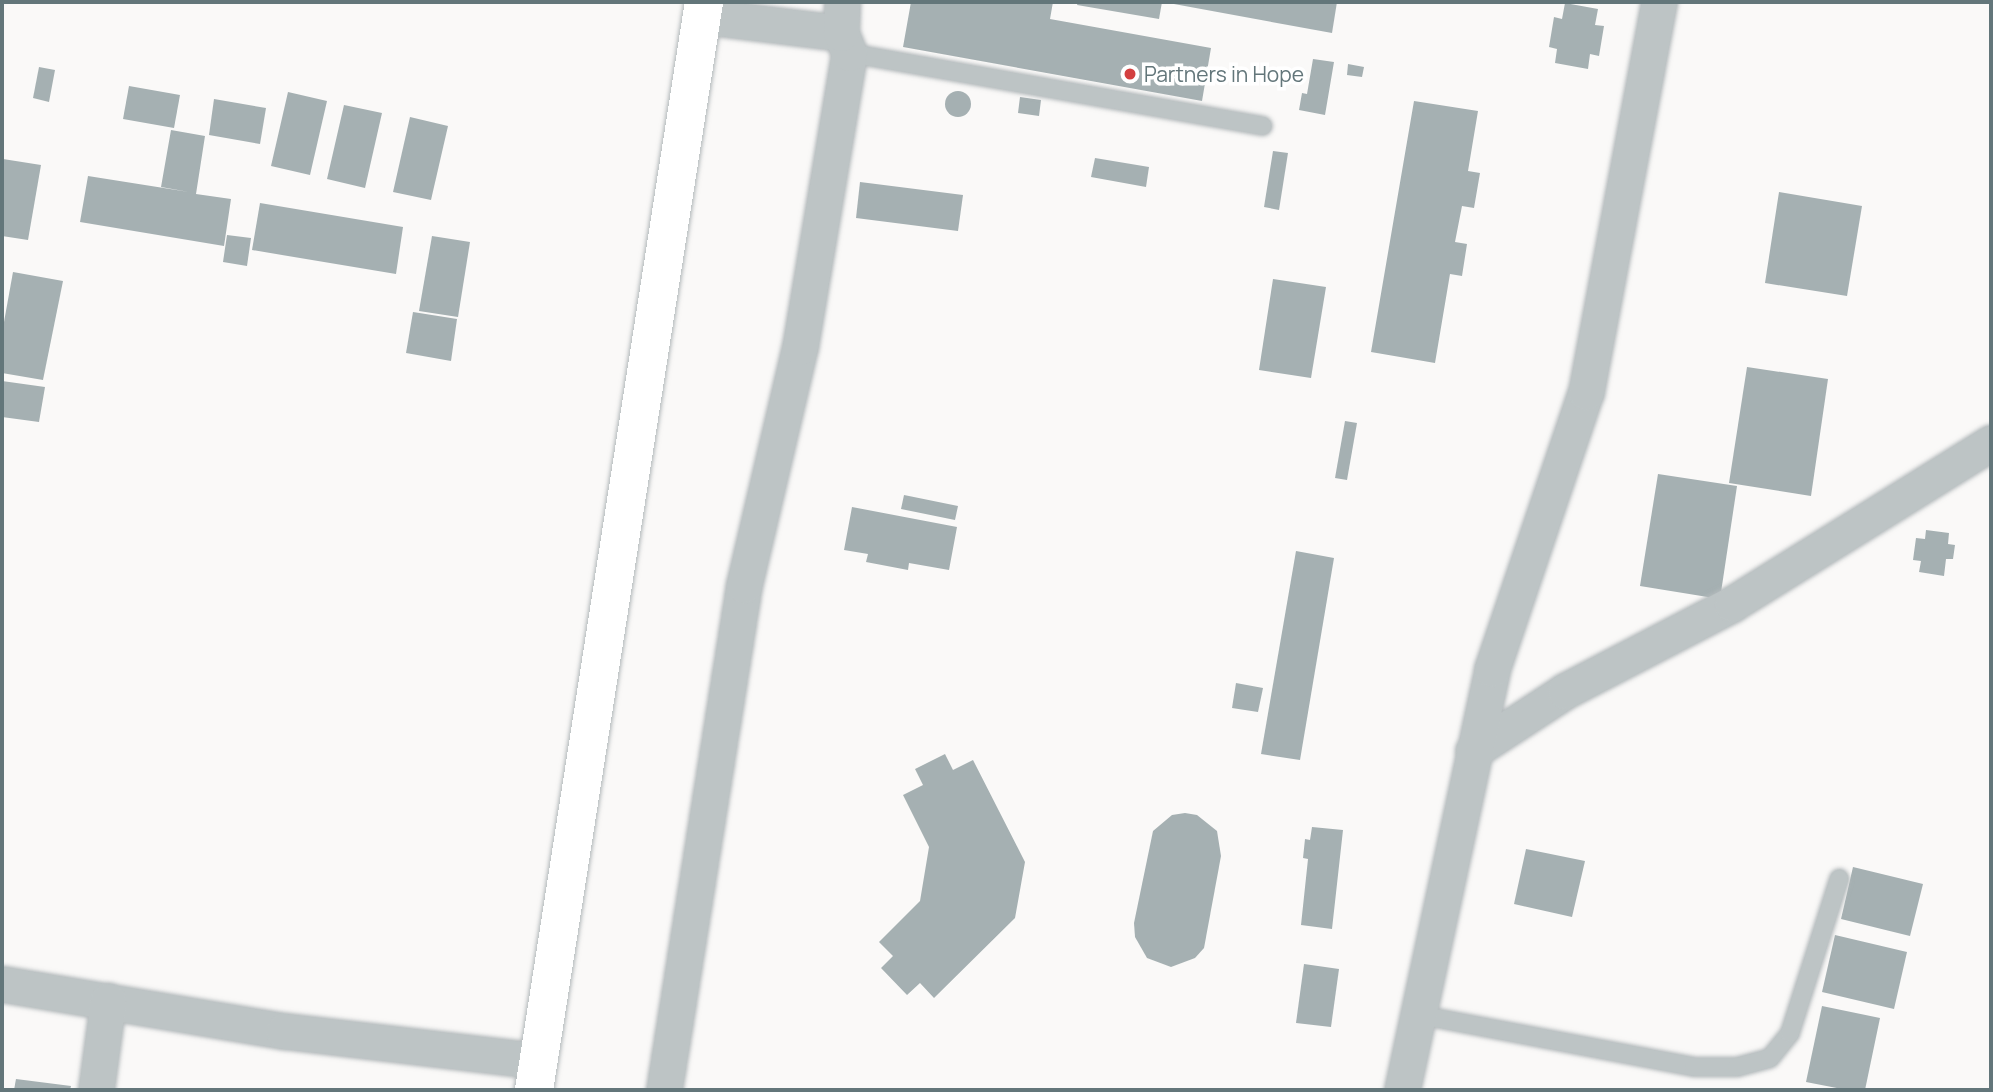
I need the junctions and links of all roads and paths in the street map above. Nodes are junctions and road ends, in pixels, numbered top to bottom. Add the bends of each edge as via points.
1 (1659, 2) edge
2 (703, 9) edge
3 (844, 29) edge
4 (1263, 126) dead end
5 (1991, 443) edge
6 (1472, 751) junction
7 (1839, 879) dead end
8 (2, 984) edge
9 (108, 1001) junction
10 (1420, 1015) junction
11 (536, 1076) edge
12 (96, 1090) edge
13 (664, 1090) edge
14 (1402, 1090) edge

1 - 6 street via 1586,392 1492,669
2 - 3 street
2 - 11 highway
3 - 4 lane
3 - 13 street via 800,346 744,585
5 - 6 street via 1732,604 1565,691
6 - 10 street
7 - 10 lane via 1790,1033 1770,1058 1737,1067 1694,1068
8 - 9 street
9 - 11 street
9 - 12 street
10 - 14 street

